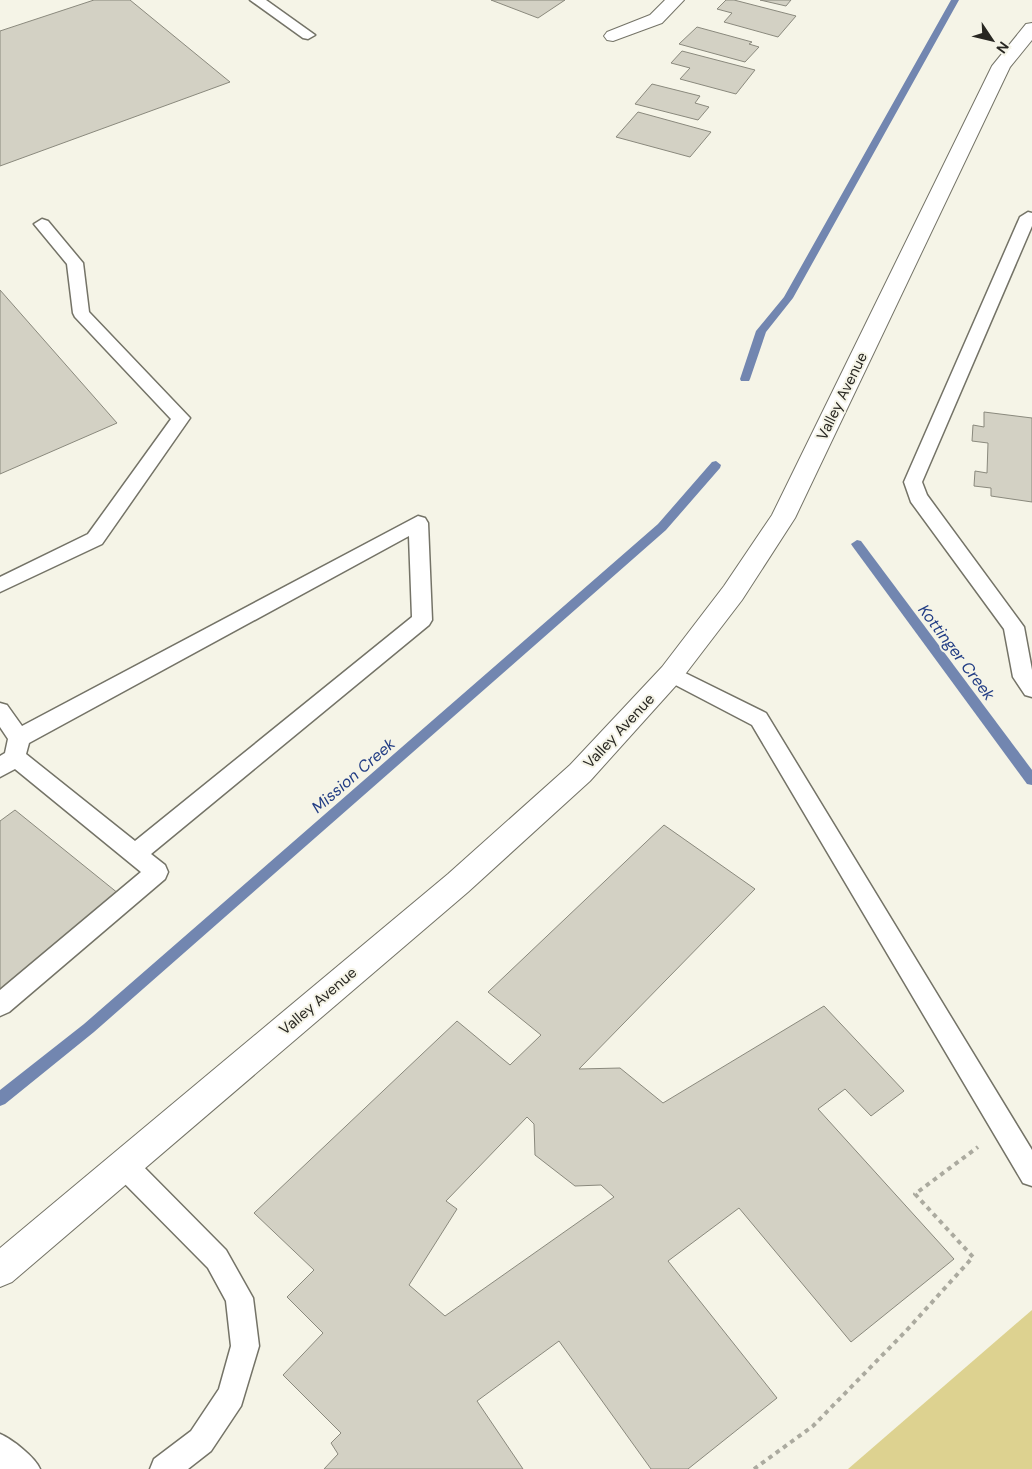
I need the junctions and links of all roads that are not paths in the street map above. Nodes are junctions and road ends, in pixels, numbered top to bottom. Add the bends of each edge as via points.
1 (257, 0) edge
2 (675, 0) edge
3 (1032, 28) edge
4 (308, 35) dead end
5 (613, 36) dead end
6 (1020, 52) edge
7 (1032, 218) edge
8 (42, 224) dead end
9 (0, 585) edge
10 (671, 674) junction
11 (1032, 689) edge
12 (0, 711) edge
13 (11, 754) edge
14 (135, 854) junction
15 (0, 1005) edge
16 (124, 1165) junction
17 (1032, 1174) edge
18 (0, 1270) edge
19 (0, 1448) edge
20 (26, 1469) edge
21 (164, 1469) edge

1 - 4 lane
2 - 5 street via 656,19
3 - 6 street, Valley Avenue
6 - 10 street, Valley Avenue via 1001,66 783,518 733,593
7 - 11 lane via 1028,218 913,482 918,497 1014,627 1023,678
8 - 9 lane via 75,262 81,313 181,418 95,540
10 - 16 street, Valley Avenue via 580,773 479,864
10 - 17 lane via 759,719
12 - 13 lane
13 - 14 lane
13 - 14 lane via 418,523 422,620
14 - 15 lane via 157,872
16 - 18 street, Valley Avenue
16 - 21 lane via 217,1259 239,1298 245,1346 231,1396 201,1441
19 - 20 lane

